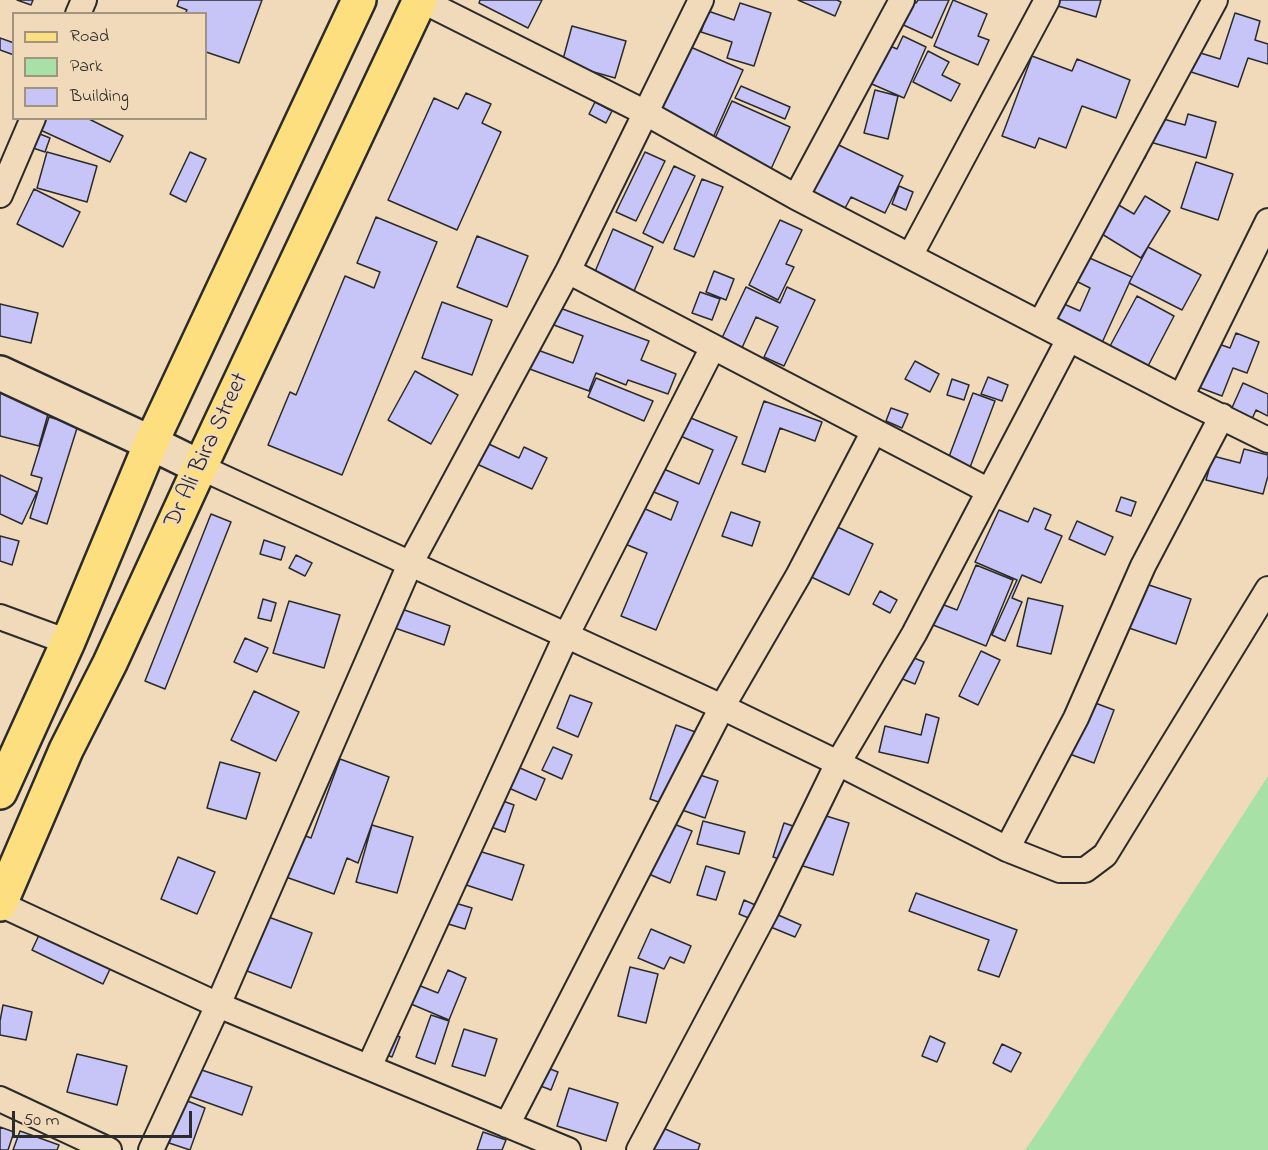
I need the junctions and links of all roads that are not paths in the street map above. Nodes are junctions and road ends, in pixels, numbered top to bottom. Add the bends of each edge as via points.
1 (360, 0) edge
2 (420, 0) edge
3 (700, 0) edge
4 (902, 0) edge
5 (1047, 0) edge
6 (1215, 0) edge
7 (646, 113) junction
8 (32, 120) edge
9 (0, 195) edge
10 (796, 197) junction
11 (1268, 221) edge
12 (910, 256) junction
13 (568, 271) junction
14 (1040, 324) junction
15 (1069, 339) junction
16 (713, 347) junction
17 (0, 373) edge
18 (1181, 397) junction
19 (1222, 416) junction
20 (874, 431) junction
21 (1268, 440) edge
22 (151, 443) junction
23 (200, 467) junction
24 (989, 491) junction
25 (410, 564) junction
26 (1268, 589) edge
27 (0, 617) edge
28 (566, 636) junction
29 (68, 642) junction
30 (722, 707) junction
31 (838, 763) junction
32 (0, 792) edge
33 (1007, 849) junction
34 (0, 904) edge
35 (218, 1005) junction
36 (369, 1067) junction
37 (0, 1100) edge
38 (507, 1125) junction
39 (109, 1150) edge
40 (151, 1150) edge
41 (568, 1150) edge
42 (639, 1150) edge

1 - 22 main road
2 - 7 street
2 - 23 main road, Dr Ali Bira Street
3 - 7 street
4 - 10 street
5 - 12 street
6 - 14 street
7 - 10 street
7 - 13 street
8 - 9 street
10 - 12 street
11 - 18 street
12 - 14 street
13 - 16 street
13 - 25 street
14 - 15 street
15 - 18 street
15 - 24 street
16 - 20 street
16 - 28 street
17 - 22 street
18 - 19 street
19 - 21 street
19 - 33 street via 1143,566 1076,718
20 - 24 street
20 - 30 street via 798,576
22 - 23 street
22 - 29 main road
23 - 25 street
23 - 34 main road, Dr Ali Bira Street via 66,750
24 - 31 street via 914,634
25 - 28 street
25 - 35 street
26 - 33 street via 1105,855 1085,870 1060,870
27 - 29 street
28 - 30 street
28 - 36 street
29 - 32 main road
30 - 31 street
30 - 38 street
31 - 33 street
31 - 42 street via 765,914
34 - 35 street
35 - 36 street
35 - 40 street
36 - 38 street
37 - 39 street
38 - 41 street

